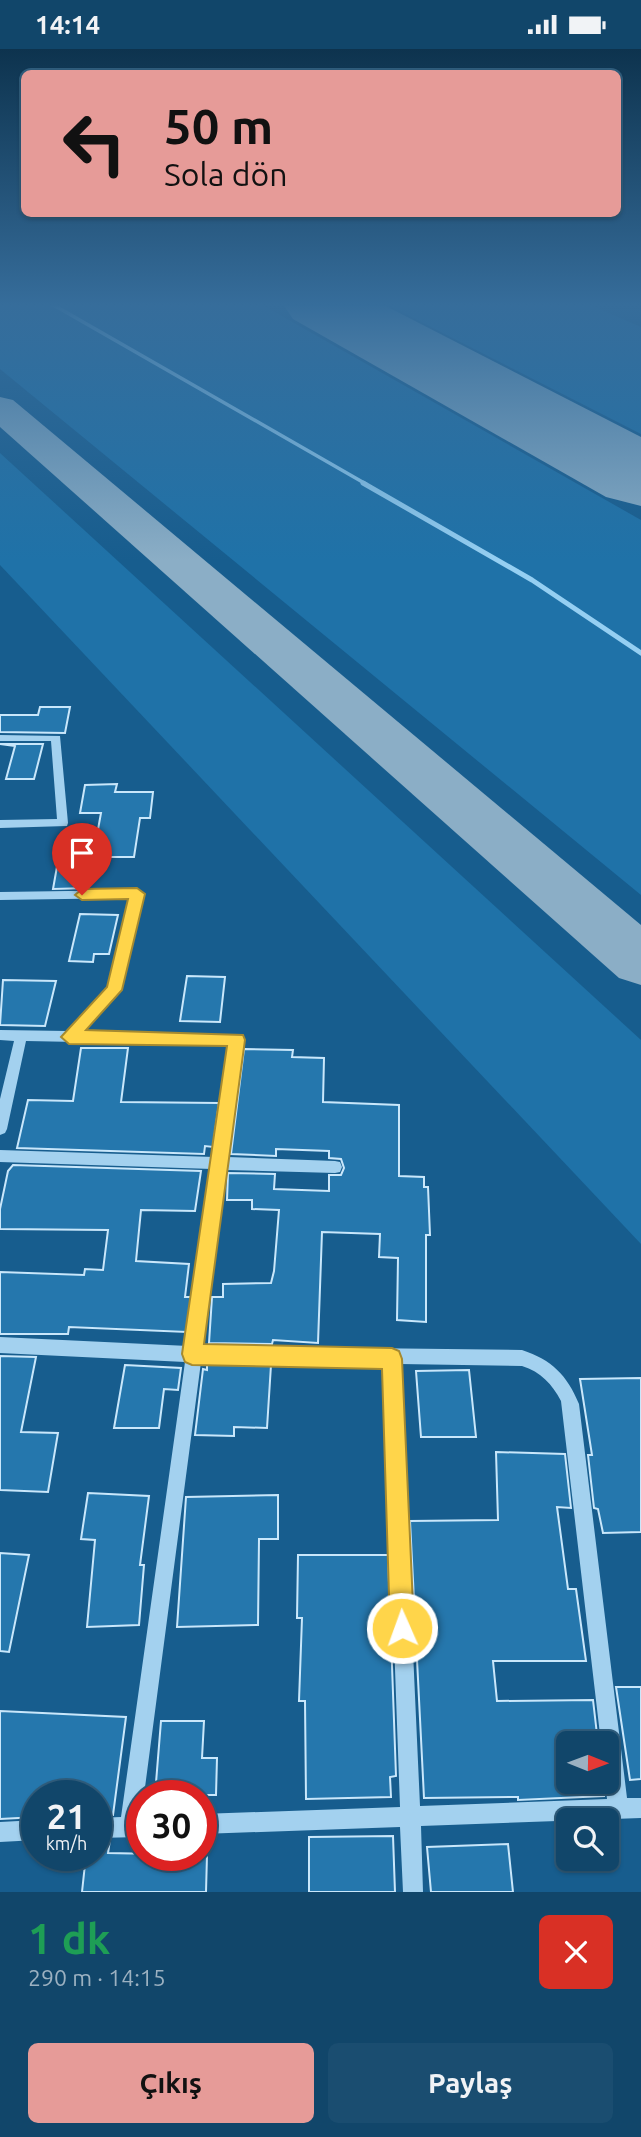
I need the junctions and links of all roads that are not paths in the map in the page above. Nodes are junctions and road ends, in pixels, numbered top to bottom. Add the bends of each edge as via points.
1 (0, 738) edge
2 (0, 824) edge
3 (0, 896) edge
4 (0, 1035) edge
5 (21, 1036) junction
6 (69, 1037) junction
7 (0, 1129) edge
8 (0, 1156) edge
9 (219, 1163) junction
10 (335, 1167) dead end
11 (0, 1345) edge
12 (192, 1354) junction
13 (392, 1359) junction
14 (142, 1780) edge
15 (618, 1808) edge
16 (641, 1808) edge
17 (619, 1809) edge
18 (556, 1811) edge
19 (409, 1817) junction
20 (217, 1823) edge
21 (21, 1831) edge
22 (0, 1832) edge
23 (413, 1892) edge

1 - 2 street via 56,738 63,823
3 - 6 street via 137,894 114,990
4 - 5 street
5 - 6 street
5 - 7 street
6 - 9 street via 237,1040
8 - 9 street
9 - 10 street
9 - 12 street
11 - 12 street
12 - 13 street
12 - 14 street
13 - 15 street via 522,1358 545,1366 565,1388 574,1423
13 - 19 street
16 - 17 street
18 - 19 street
19 - 20 street
19 - 23 street
21 - 22 street

